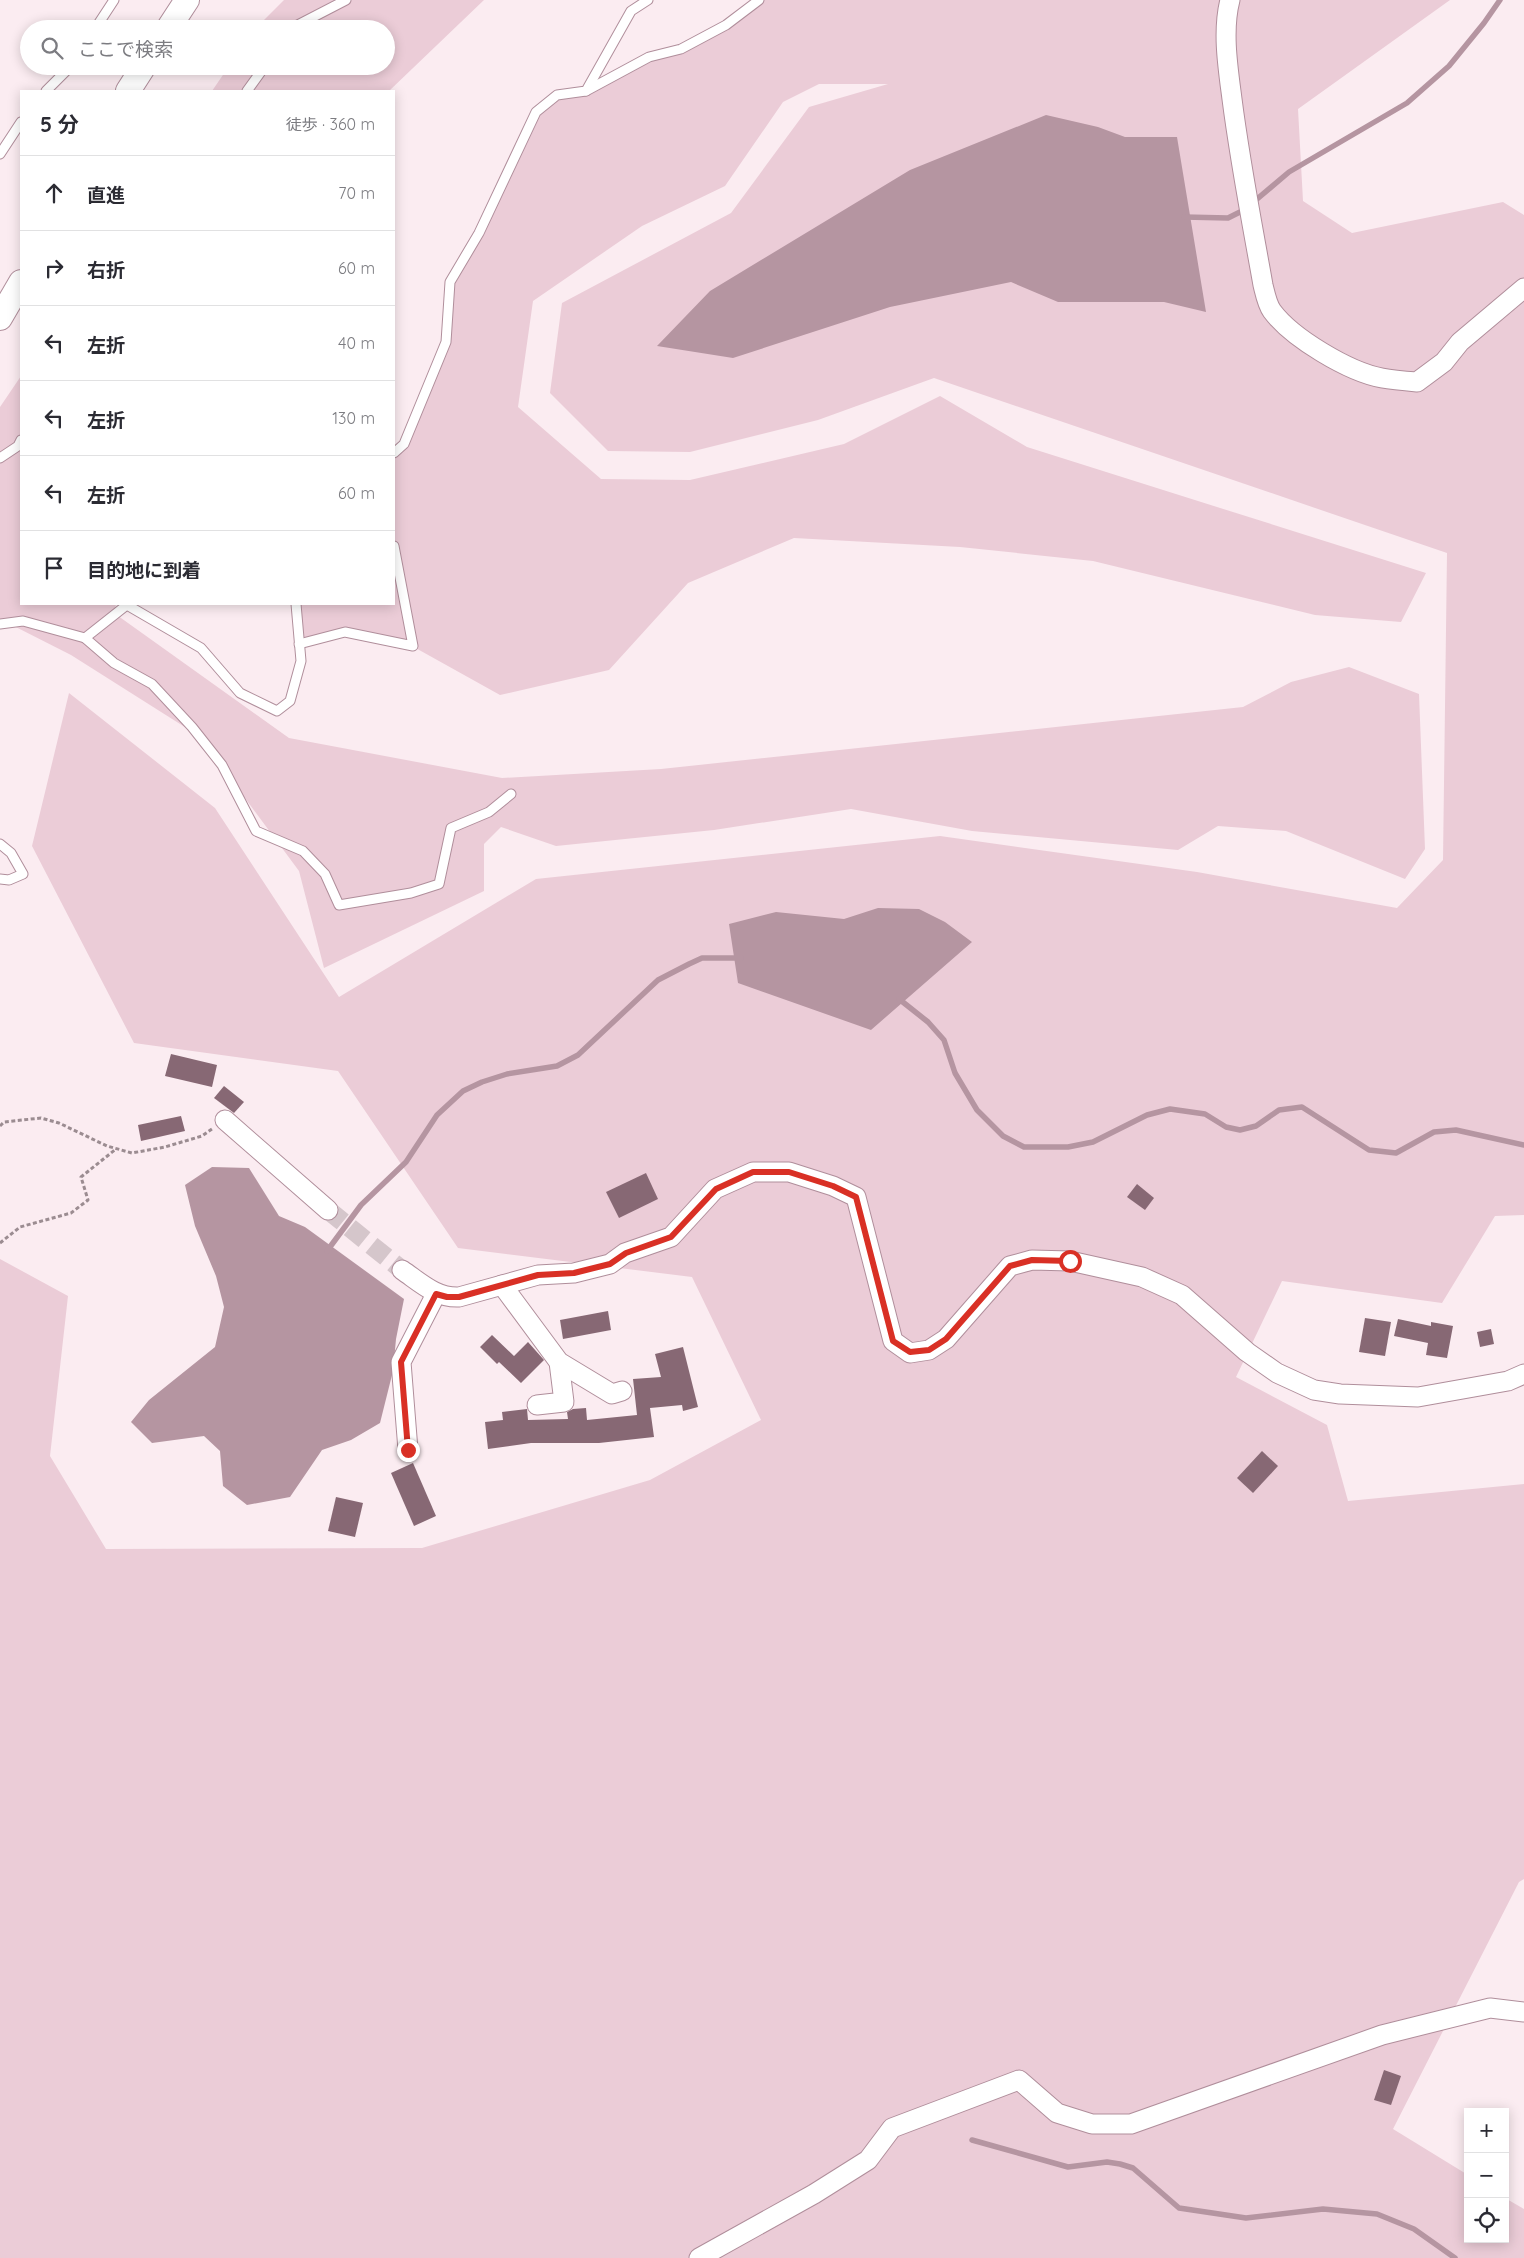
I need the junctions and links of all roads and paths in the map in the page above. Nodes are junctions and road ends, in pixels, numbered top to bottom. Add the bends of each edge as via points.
1 (114, 0) edge
2 (187, 0) edge
3 (346, 0) edge
4 (648, 0) edge
5 (759, 0) edge
6 (1230, 0) edge
7 (101, 20) edge
8 (174, 20) edge
9 (307, 20) edge
10 (62, 75) edge
11 (138, 75) edge
12 (258, 75) edge
13 (47, 90) edge
14 (129, 90) edge
15 (248, 90) edge
16 (586, 91) junction
17 (20, 124) edge
18 (0, 154) edge
19 (20, 284) edge
20 (1524, 288) edge
21 (0, 318) edge
22 (20, 442) edge
23 (395, 452) edge
24 (0, 458) edge
25 (395, 552) edge
26 (127, 605) edge
27 (130, 605) edge
28 (296, 605) edge
29 (0, 624) edge
30 (85, 638) junction
31 (299, 644) junction
32 (511, 794) dead end
33 (0, 844) edge
34 (0, 879) edge
35 (225, 1120) joint
36 (0, 1126) edge
37 (116, 1149) junction
38 (328, 1210) tunnel mouth
39 (0, 1243) edge
40 (402, 1270) tunnel mouth
41 (502, 1285) junction
42 (436, 1294) junction
43 (559, 1362) junction
44 (1524, 1374) edge
45 (622, 1391) dead end
46 (537, 1405) dead end
47 (408, 1450) dead end
48 (1524, 2012) edge
49 (699, 2258) edge

1 - 7 lane
2 - 8 street
3 - 9 lane
4 - 16 lane via 631,11
5 - 16 lane via 726,25 682,49 649,58
6 - 20 street via 1227,11 1228,68 1263,285 1271,309 1288,329 1314,349 1350,366 1380,378 1416,382 1444,362 1460,342
10 - 13 lane
11 - 14 street
12 - 15 lane
16 - 23 lane via 557,95 536,112 479,233 450,282 446,342 404,444
17 - 18 lane
19 - 21 street
22 - 24 lane
25 - 31 lane via 412,646 345,632
26 - 30 lane
27 - 31 lane via 201,648 240,693 277,711 290,701 301,661
28 - 31 lane
29 - 30 lane via 23,621
30 - 32 lane via 114,663 152,684 192,727 222,766 256,831 303,850 325,874 339,905 411,893 439,884 451,828 489,812
33 - 34 lane via 11,853 22,874 9,880
35 - 37 path via 202,1136 166,1147 132,1154
35 - 38 street
36 - 37 path via 4,1122 41,1118
37 - 39 path via 80,1177 88,1200 71,1213 20,1227
40 - 42 street
41 - 42 street via 459,1297
41 - 43 street
41 - 44 street via 538,1275 574,1273 610,1264 626,1253 671,1237 716,1189 753,1172 789,1172 856,1197 893,1341 910,1352 929,1350 946,1339 1010,1266 1032,1260 1070,1261 1142,1277 1182,1295 1247,1352 1277,1372 1314,1390 1418,1397 1508,1381
42 - 47 street via 401,1362
43 - 45 street via 612,1394
43 - 46 street via 564,1402
48 - 49 street via 1490,2008 1382,2035 1132,2124 1092,2124 1058,2113 1019,2080 892,2128 868,2160

